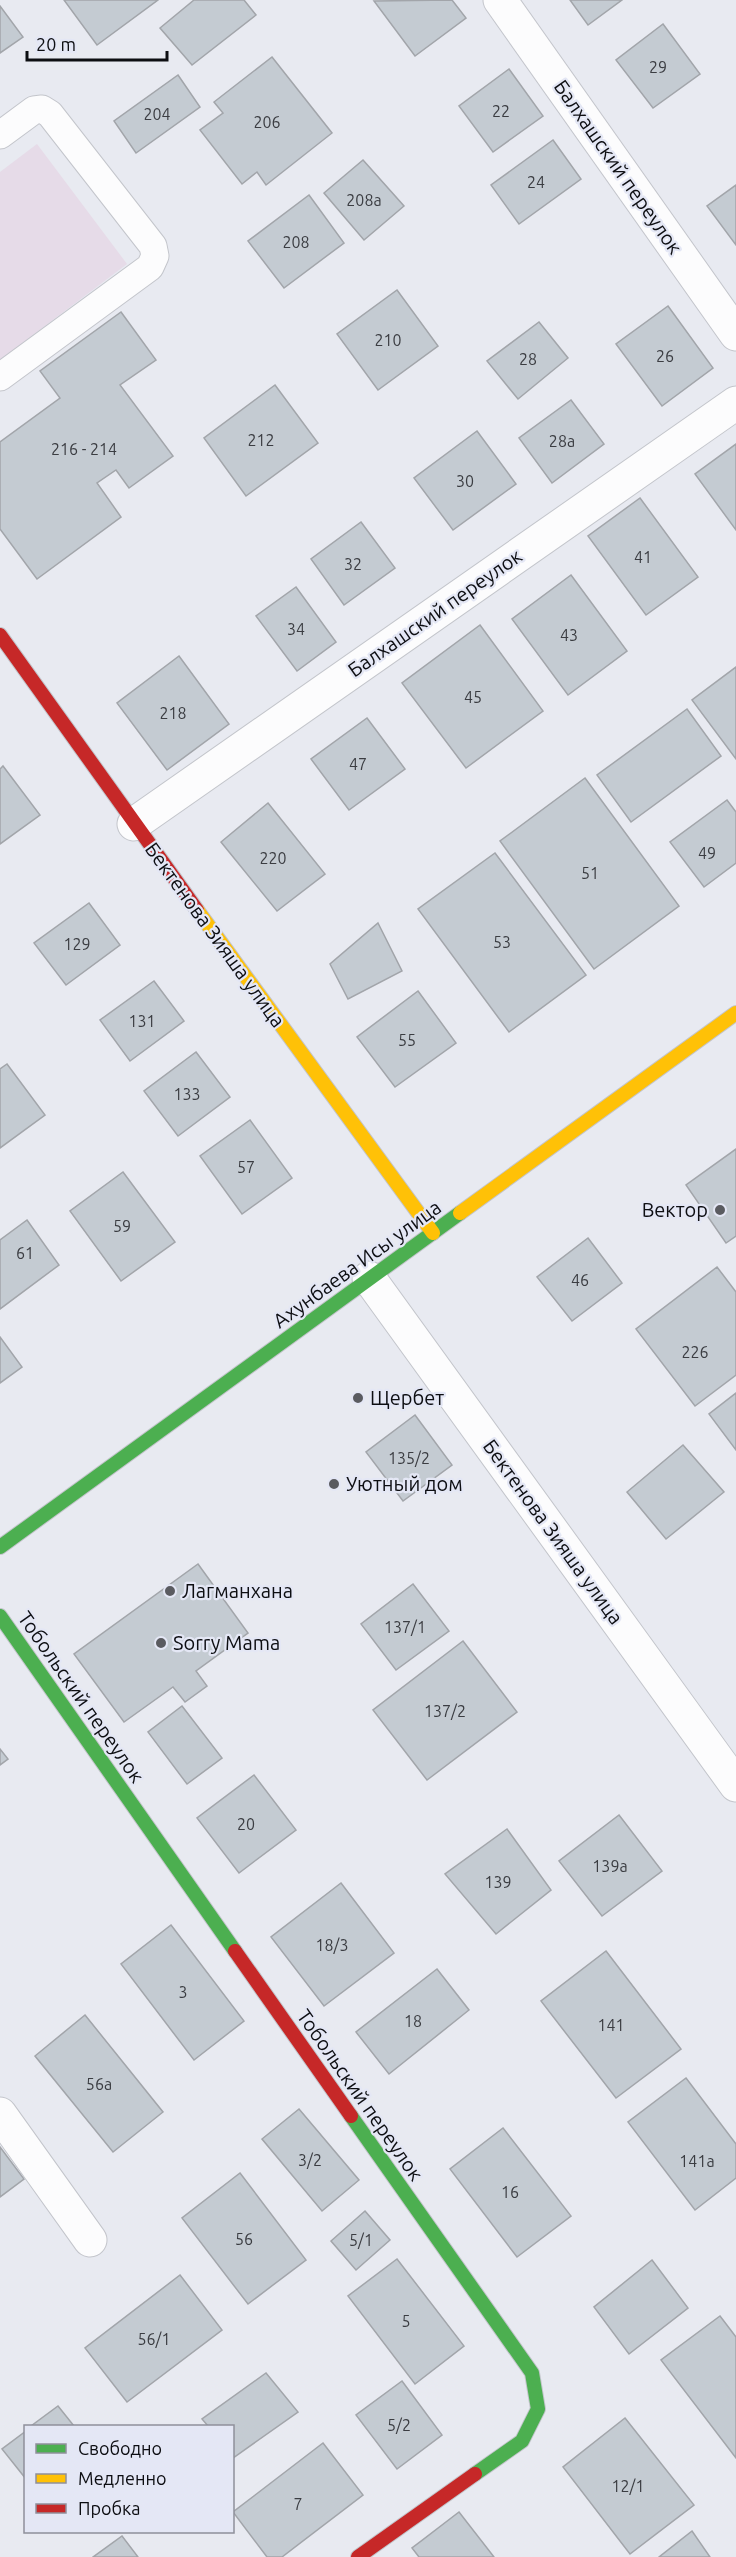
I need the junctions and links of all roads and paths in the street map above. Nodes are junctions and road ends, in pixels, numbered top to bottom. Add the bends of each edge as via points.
1 (500, 0) edge
2 (0, 135) edge
3 (736, 334) edge
4 (0, 377) edge
5 (736, 403) edge
6 (0, 635) edge
7 (134, 824) junction
8 (736, 1013) edge
9 (433, 1233) junction
10 (369, 1278) junction
11 (0, 1547) edge
12 (0, 1616) edge
13 (736, 1785) edge
14 (0, 2114) edge
15 (90, 2240) dead end
16 (358, 2557) edge

1 - 3 street, Балхашский переулок
2 - 4 lane via 34,110 50,114 153,246 155,256 150,267
5 - 7 street, Балхашский переулок
6 - 7 street, Бектенова Зияша улица
7 - 9 street, Бектенова Зияша улица
8 - 9 street, Ахунбаева Исы улица
9 - 10 street, Ахунбаева Исы улица
10 - 11 street, Ахунбаева Исы улица
10 - 13 street, Бектенова Зияша улица
12 - 16 street, Тобольский переулок via 532,2373 538,2409 522,2441
14 - 15 street

